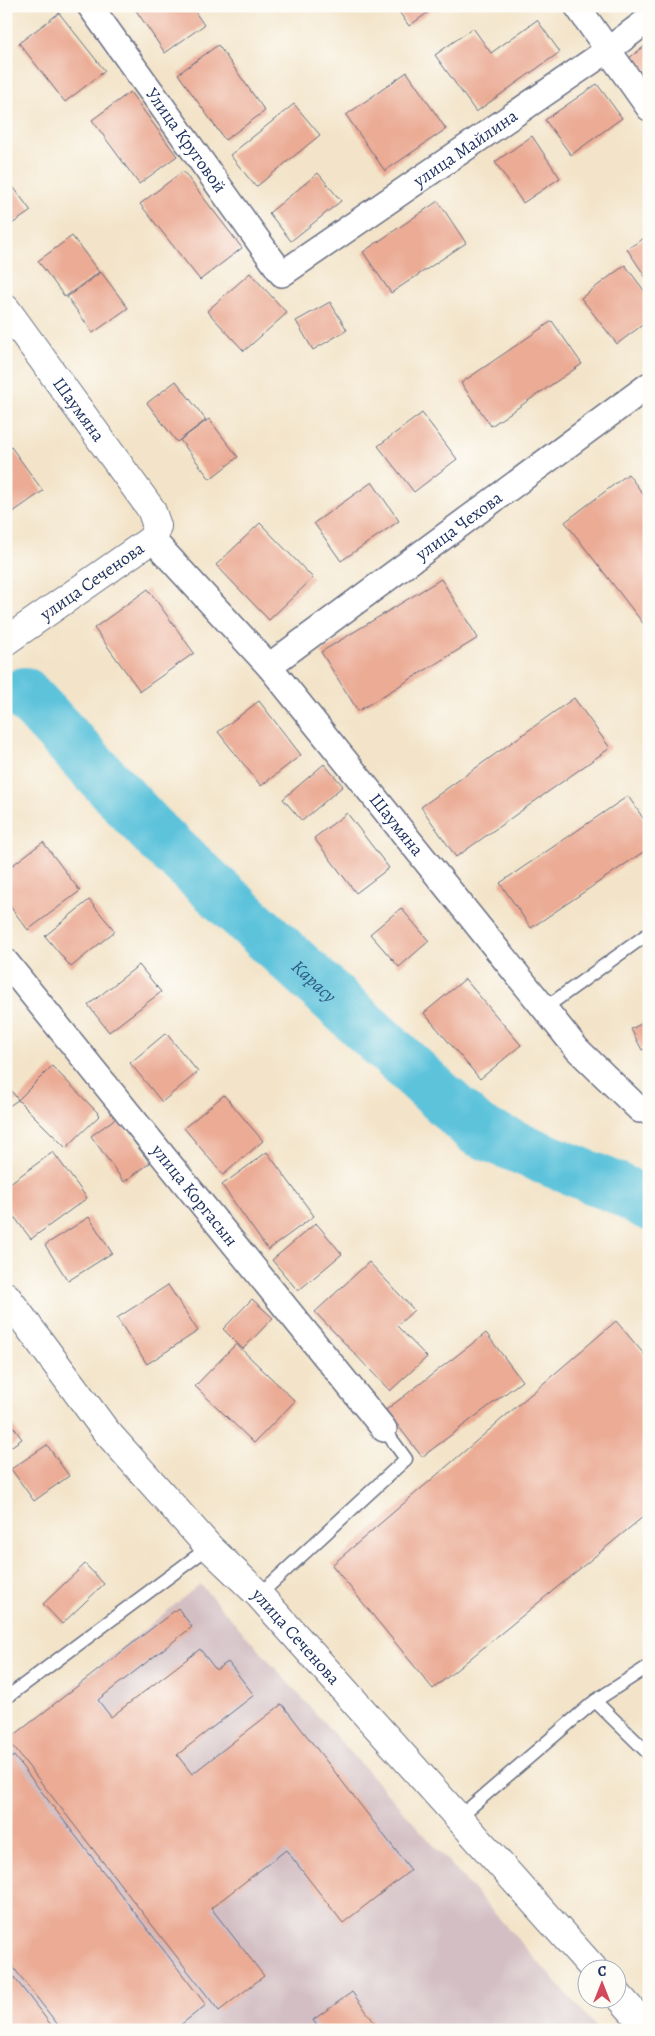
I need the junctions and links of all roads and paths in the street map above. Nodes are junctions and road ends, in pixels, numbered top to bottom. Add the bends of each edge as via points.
1 (90, 6) edge
2 (577, 6) edge
3 (649, 19) edge
4 (608, 50) junction
5 (649, 108) edge
6 (282, 274) joint
7 (6, 309) edge
8 (649, 385) edge
9 (151, 509) joint
10 (152, 539) junction
11 (6, 641) edge
12 (269, 666) junction
13 (649, 933) edge
14 (6, 962) edge
15 (545, 1008) junction
16 (644, 1107) edge
17 (6, 1296) edge
18 (384, 1428) joint
19 (209, 1547) junction
20 (259, 1595) junction
21 (649, 1666) edge
22 (6, 1698) edge
23 (595, 1700) junction
24 (649, 1754) edge
25 (458, 1818) junction
26 (585, 1958) edge
27 (628, 2006) edge
28 (647, 2026) edge

1 - 6 street, Улица Круговой
2 - 4 street
3 - 4 street, улица Майлина
4 - 5 street
4 - 6 street, улица Майлина
7 - 9 street, Шаумяна
8 - 12 street, улица Чехова
9 - 10 street, улица Сеченова via 157,526
10 - 11 street, улица Сеченова
10 - 12 street, Шаумяна
12 - 15 street, Шаумяна
13 - 15 lane
14 - 18 street, улица Коргасын
15 - 16 street, Шаумяна via 577,1049
17 - 19 street, улица Сеченова via 105,1430
18 - 20 lane via 406,1459
19 - 20 street, улица Сеченова
19 - 22 lane
20 - 25 street, улица Сеченова
21 - 23 lane
23 - 24 lane
23 - 25 lane
25 - 26 street, улица Сеченова
27 - 28 street

